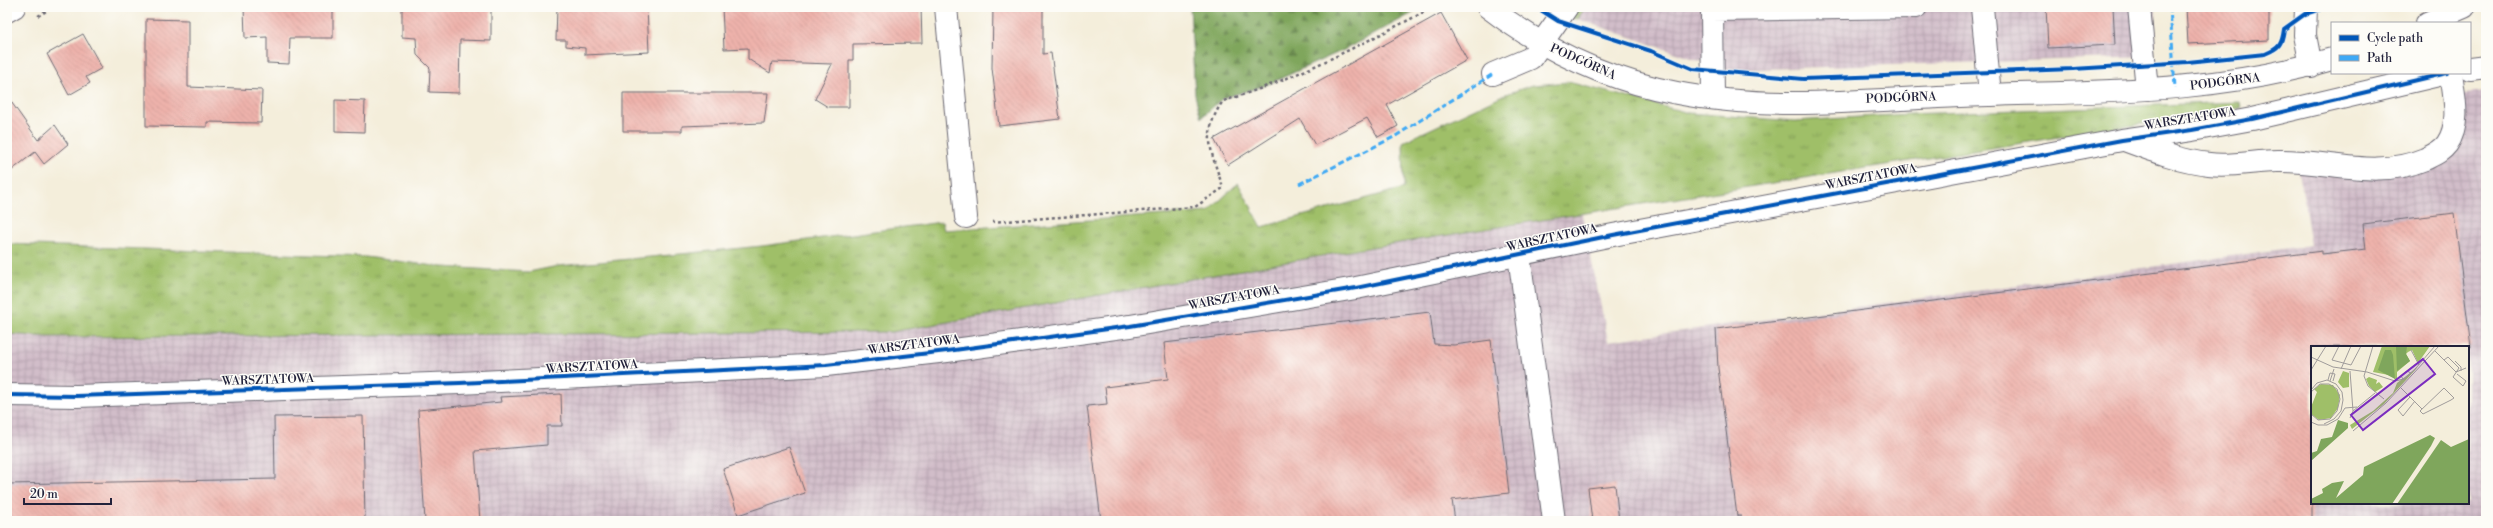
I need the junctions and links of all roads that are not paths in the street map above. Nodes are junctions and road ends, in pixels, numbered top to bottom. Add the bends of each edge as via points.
1 (14, 7) edge
2 (946, 7) edge
3 (1488, 7) edge
4 (1567, 7) edge
5 (1916, 7) edge
6 (1982, 7) edge
7 (2139, 7) edge
8 (2306, 7) edge
9 (2464, 7) edge
10 (7, 11) edge
11 (2429, 22) edge
12 (1543, 44) junction
13 (2331, 59) edge
14 (2311, 66) junction
15 (2486, 67) edge
16 (2471, 69) edge
17 (1493, 74) dead end
18 (2443, 74) edge
19 (2452, 74) edge
20 (2147, 89) junction
21 (1990, 95) junction
22 (1713, 98) junction
23 (2122, 140) junction
24 (966, 217) road end
25 (1519, 255) junction
26 (7, 395) edge
27 (1554, 521) edge

1 - 10 street
2 - 24 street
3 - 12 street, PODGÓRNA
4 - 12 street
5 - 22 street via 1712,10
6 - 21 street
7 - 20 street
8 - 14 street via 2305,36
9 - 11 street
12 - 17 street via 1531,58
12 - 22 street, PODGÓRNA via 1582,64 1626,80 1679,94
13 - 14 street, PODGÓRNA
14 - 20 street, PODGÓRNA via 2260,78
15 - 16 street
18 - 23 street, WARSZTATOWA via 2252,119
19 - 23 street, WARSZTATOWA via 2456,120 2447,144 2434,154 2394,169 2375,170 2280,161 2211,164 2171,156
20 - 21 street, PODGÓRNA
21 - 22 street, PODGÓRNA via 1810,102 1736,101
23 - 25 street, WARSZTATOWA
25 - 26 street, WARSZTATOWA via 1356,288 1130,326 826,365 460,384 77,396
25 - 27 street, WARSZTATOWA

